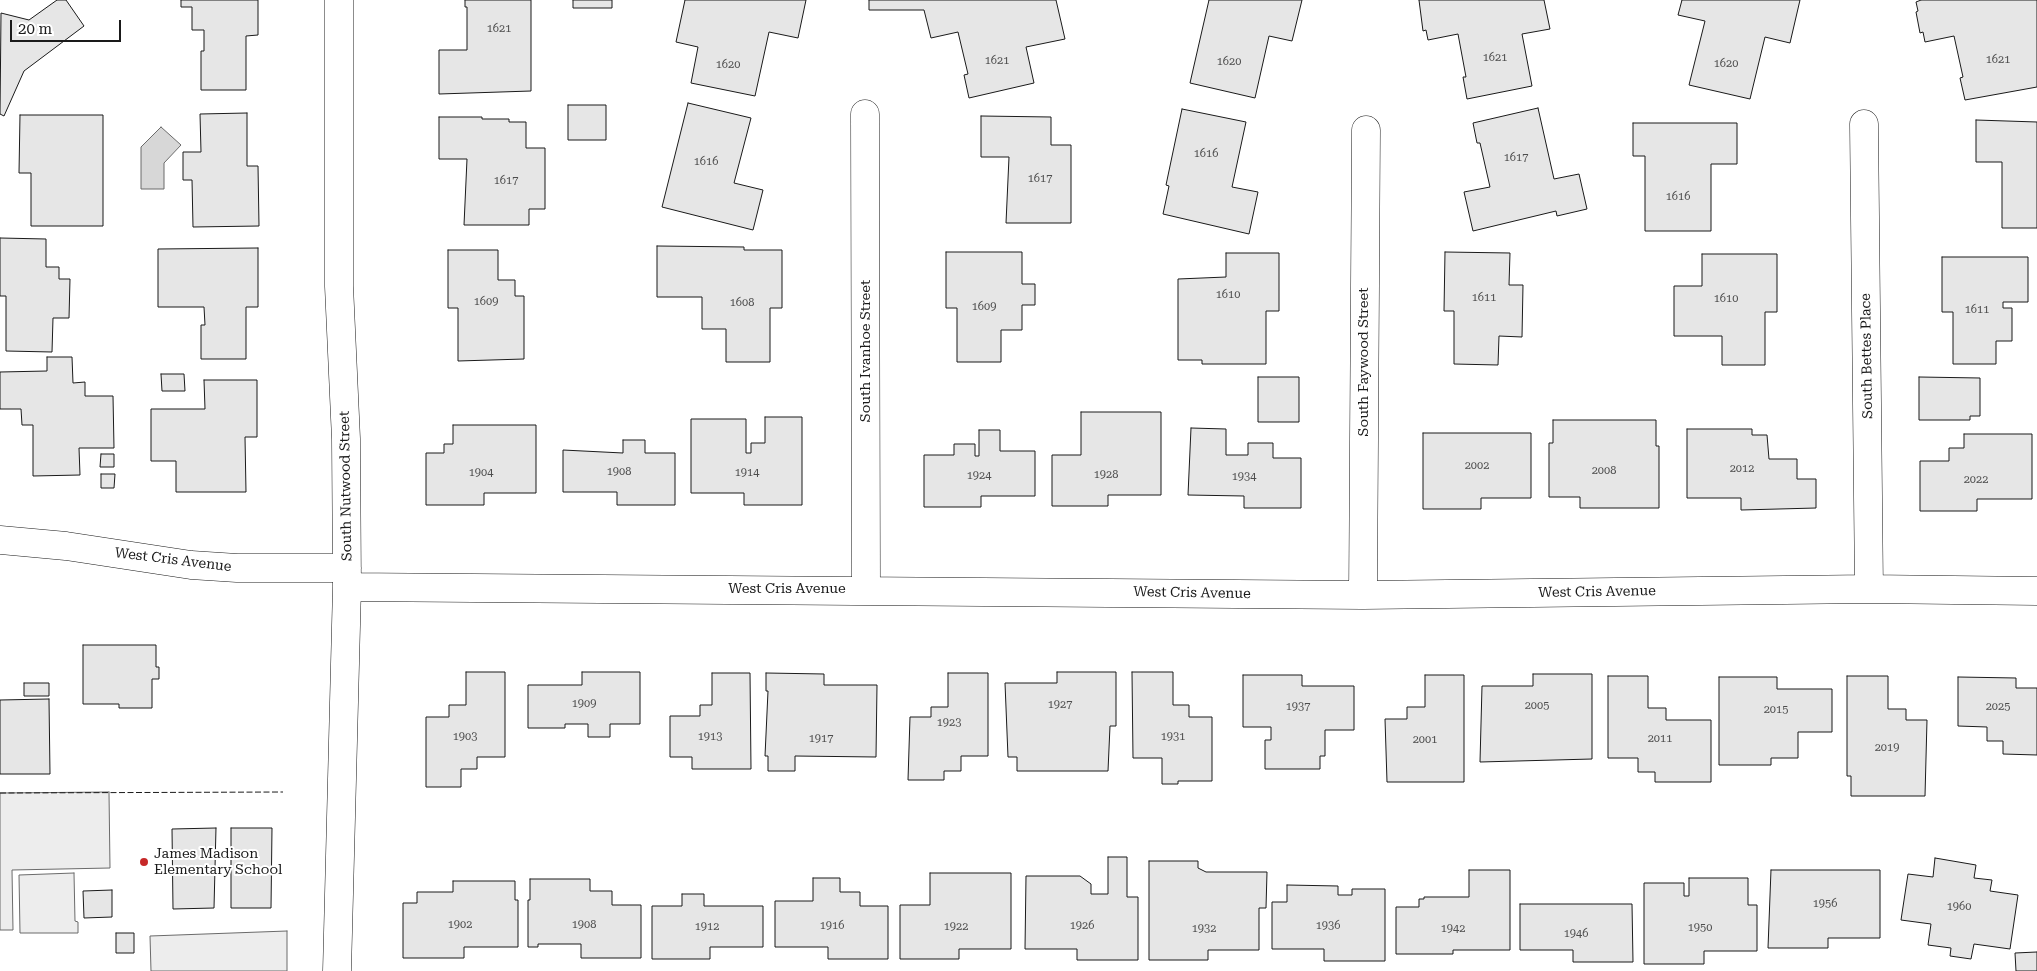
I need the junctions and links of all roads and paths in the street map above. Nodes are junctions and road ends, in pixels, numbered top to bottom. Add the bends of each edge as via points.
1 (339, 0) edge
2 (865, 114) dead end
3 (1864, 124) dead end
4 (1366, 130) dead end
5 (0, 540) edge
6 (347, 578) junction
7 (866, 589) junction
8 (1869, 589) junction
9 (2037, 591) edge
10 (1362, 595) junction
11 (338, 971) edge

1 - 6 street, South Nutwood Street via 339,286 346,439
2 - 7 street, South Ivanhoe Street
3 - 8 street, South Bettes Place
4 - 10 street, South Faywood Street
5 - 6 street, West Cris Avenue via 66,546 191,565
6 - 7 street, West Cris Avenue
6 - 11 street, South Nutwood Street
7 - 10 street, West Cris Avenue
8 - 9 street, West Cris Avenue
8 - 10 street, West Cris Avenue

